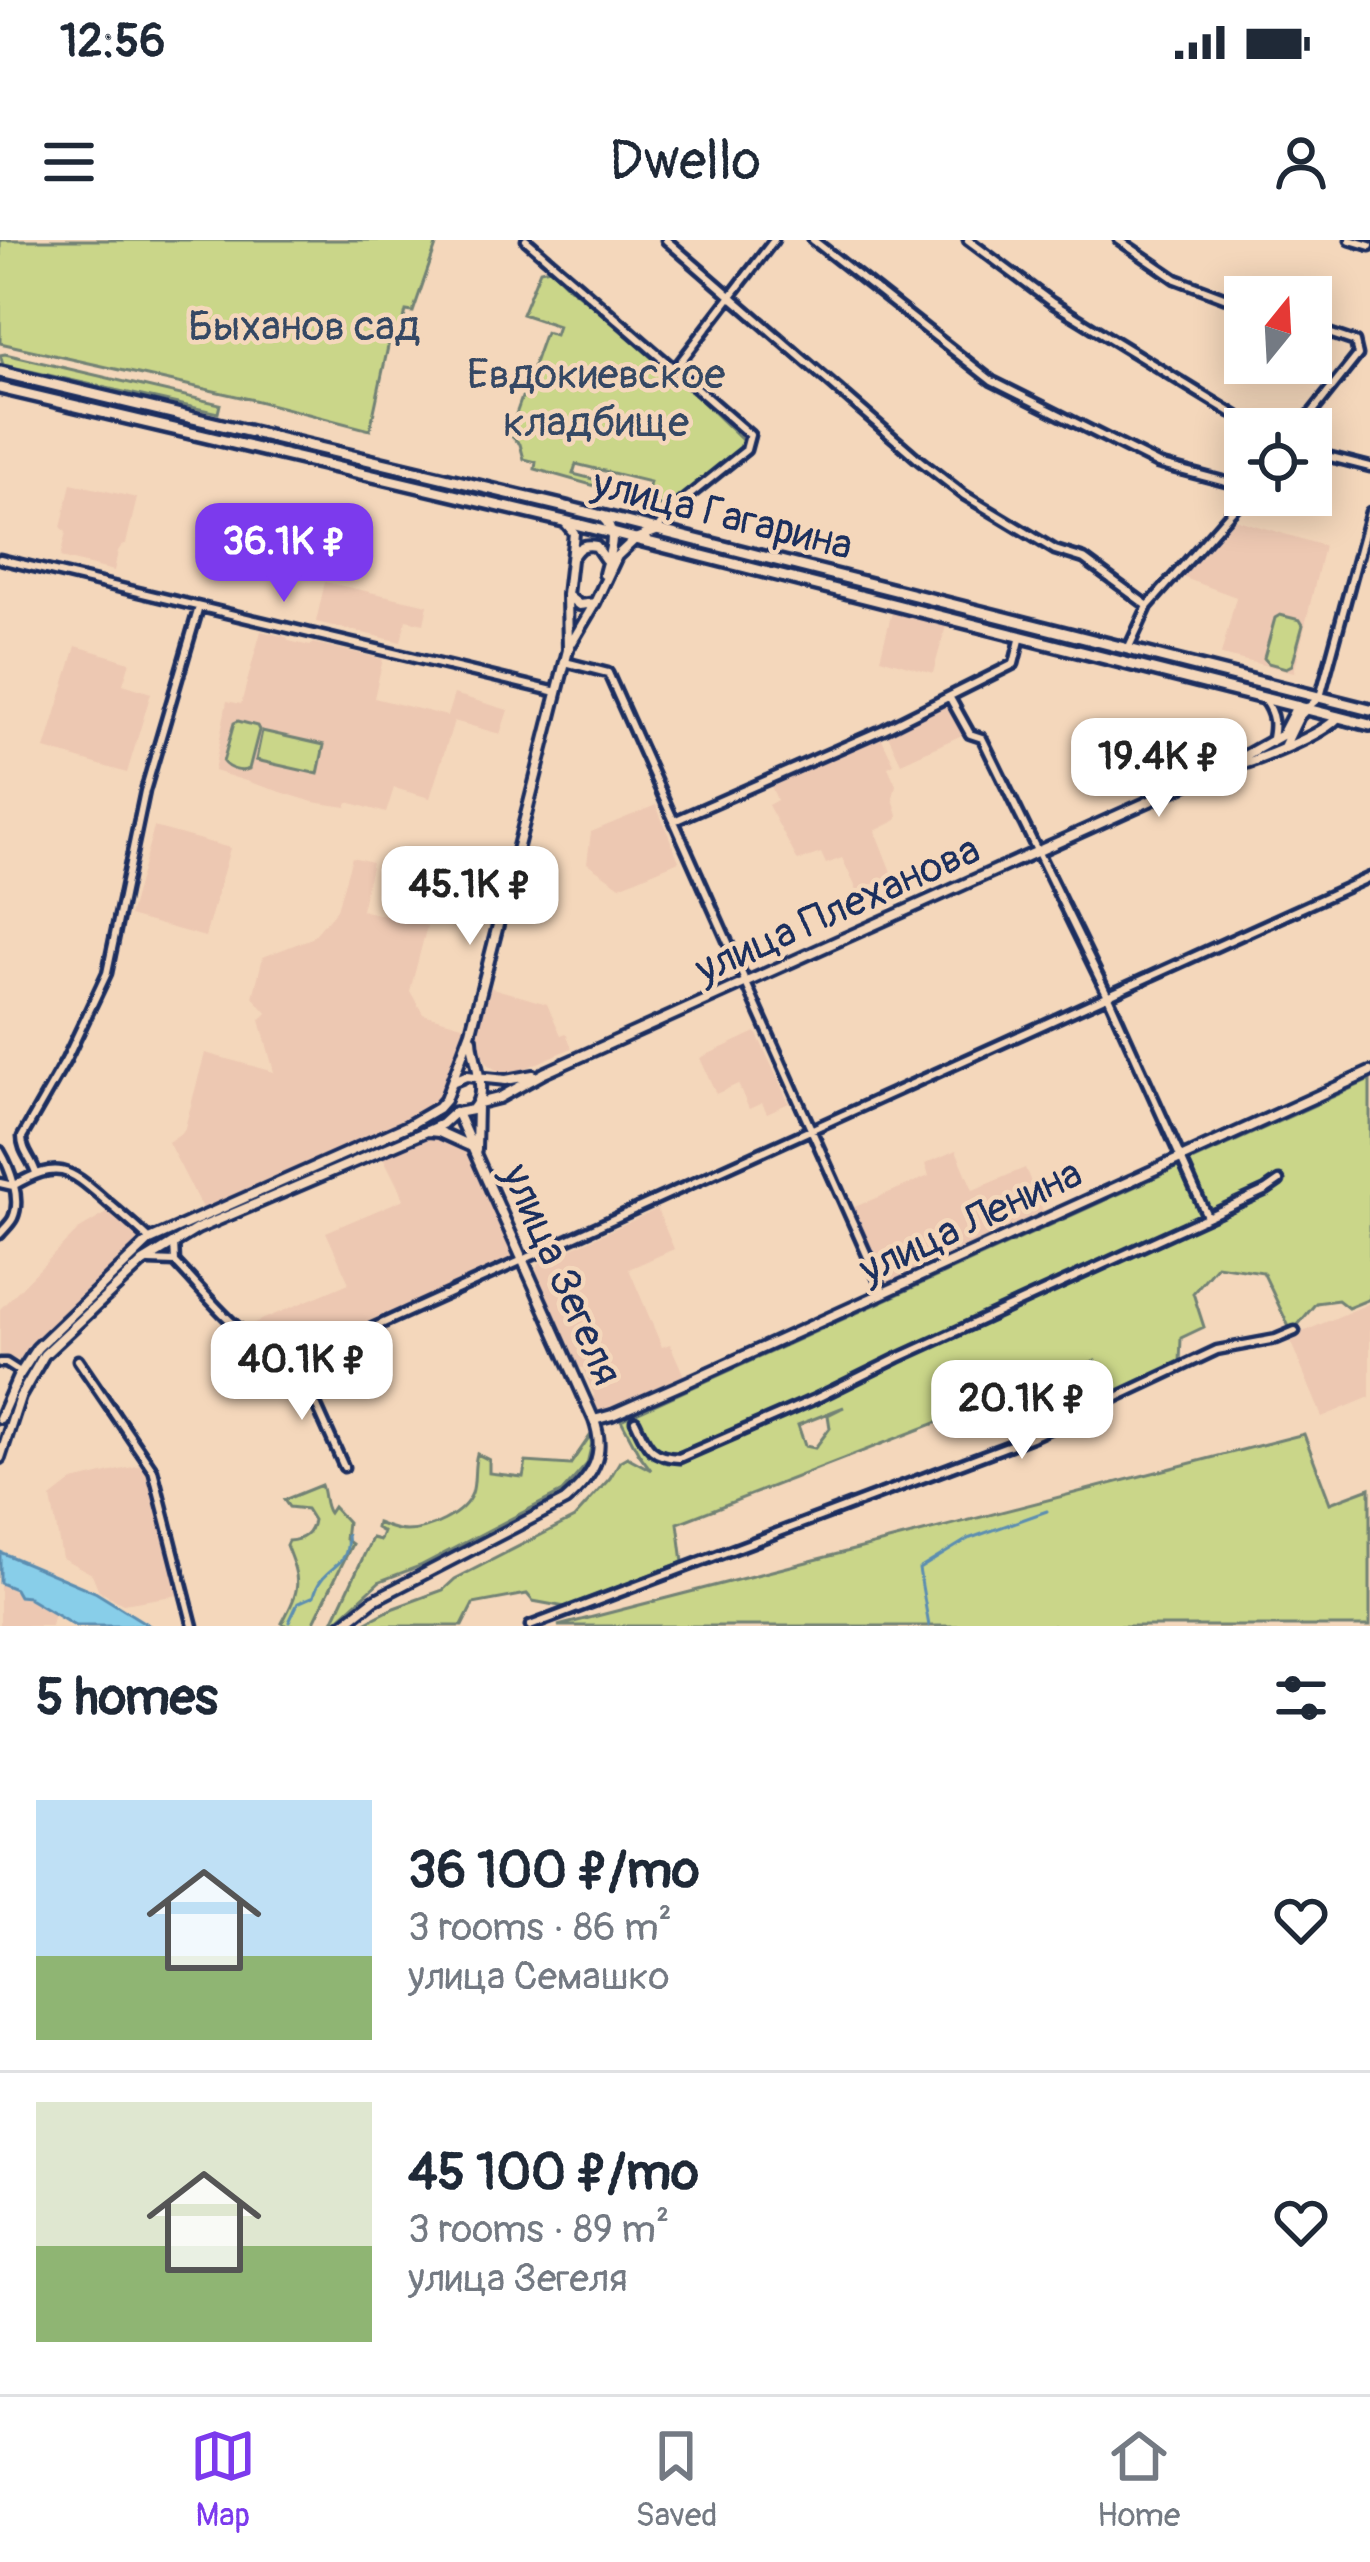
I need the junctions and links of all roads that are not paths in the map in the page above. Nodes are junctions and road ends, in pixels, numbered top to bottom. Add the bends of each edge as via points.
1 (526, 240) edge
2 (666, 240) edge
3 (774, 240) edge
4 (813, 240) edge
5 (968, 240) edge
6 (1119, 240) edge
7 (1350, 240) edge
8 (1370, 246) edge
9 (731, 297) junction
10 (1224, 297) edge
11 (1332, 334) edge
12 (675, 369) junction
13 (0, 372) edge
14 (0, 388) edge
15 (1224, 408) edge
16 (1316, 408) edge
17 (172, 413) junction
18 (169, 428) junction
19 (1332, 457) edge
20 (1370, 467) edge
21 (1224, 484) edge
22 (1370, 512) edge
23 (601, 516) junction
24 (1224, 516) edge
25 (564, 520) junction
26 (656, 531) junction
27 (614, 533) junction
28 (635, 538) junction
29 (573, 558) junction
30 (0, 559) edge
31 (607, 563) junction
32 (601, 587) junction
33 (567, 595) junction
34 (595, 603) junction
35 (1148, 606) junction
36 (200, 607) junction
37 (1021, 636) junction
38 (1128, 649) junction
39 (568, 650) junction
40 (1118, 661) junction
41 (565, 662) junction
42 (1288, 689) junction
43 (557, 692) junction
44 (1262, 697) junction
45 (1320, 697) junction
46 (950, 698) junction
47 (1302, 707) junction
48 (1370, 710) edge
49 (1339, 716) junction
50 (1370, 725) edge
51 (1270, 742) junction
52 (1284, 746) junction
53 (1221, 769) junction
54 (674, 821) junction
55 (1037, 851) junction
56 (1370, 877) edge
57 (746, 982) junction
58 (1108, 996) junction
59 (472, 1031) junction
60 (458, 1064) junction
61 (1370, 1072) edge
62 (544, 1073) junction
63 (477, 1078) junction
64 (453, 1082) junction
65 (446, 1096) junction
66 (478, 1105) junction
67 (456, 1113) junction
68 (811, 1130) junction
69 (427, 1131) junction
70 (473, 1149) junction
71 (0, 1151) edge
72 (1180, 1158) junction
73 (36, 1173) junction
74 (1279, 1180) dead end
75 (0, 1183) edge
76 (13, 1186) junction
77 (1207, 1216) junction
78 (0, 1234) edge
79 (150, 1240) junction
80 (174, 1242) junction
81 (522, 1260) junction
82 (143, 1262) junction
83 (175, 1262) junction
84 (884, 1293) junction
85 (1294, 1331) dead end
86 (78, 1360) dead end
87 (298, 1362) junction
88 (0, 1363) edge
89 (20, 1372) junction
90 (0, 1418) edge
91 (594, 1420) junction
92 (635, 1421) dead end
93 (0, 1458) edge
94 (344, 1467) dead end
95 (193, 1626) edge
96 (341, 1626) edge
97 (530, 1626) edge

1 - 12 street
2 - 9 street
3 - 9 street
4 - 21 street via 992,381 1158,464
5 - 15 street via 1051,302
6 - 10 street via 1175,279
7 - 8 street
9 - 12 street
9 - 35 street via 964,495 1084,559
11 - 16 street via 1355,342 1358,355
12 - 26 street via 750,435 746,450
13 - 17 main road, улица Гагарина
14 - 18 main road, улица Гагарина
17 - 18 main road via 162,418
17 - 23 main road, улица Гагарина
18 - 25 main road, улица Гагарина
19 - 20 street
22 - 45 street
23 - 26 main road, улица Гагарина
23 - 27 main road
24 - 35 street
25 - 27 main road, улица Гагарина
25 - 29 main road via 574,533
26 - 28 main road
26 - 38 main road, улица Гагарина
27 - 28 main road, улица Гагарина
27 - 31 main road
28 - 32 main road
28 - 37 main road, улица Гагарина
29 - 31 main road via 586,544
29 - 33 main road
30 - 36 street
31 - 32 main road
32 - 34 main road
33 - 34 main road via 579,605
33 - 39 main road
34 - 39 main road
35 - 38 street
36 - 43 street
36 - 73 street via 145,791 107,973 22,1137
37 - 40 main road, улица Гагарина
37 - 46 street via 1014,664
38 - 40 main road
38 - 42 main road, улица Гагарина
39 - 41 main road
40 - 44 main road, улица Гагарина
41 - 43 main road
41 - 54 street via 608,673
42 - 45 main road, улица Гагарина
42 - 47 main road
43 - 59 main road
44 - 47 main road, улица Гагарина
44 - 51 street via 1275,724
45 - 47 main road
45 - 48 main road, улица Гагарина
46 - 54 street
46 - 55 street via 970,734 982,738
47 - 49 main road, улица Гагарина
47 - 51 main road, улица Плеханова
47 - 52 main road
49 - 50 main road, улица Гагарина
49 - 52 main road, улица Плеханова
51 - 53 main road, улица Плеханова
52 - 53 main road, улица Плеханова
53 - 55 main road, улица Плеханова
54 - 57 street
55 - 57 main road, улица Плеханова
55 - 58 street
56 - 58 street
57 - 62 main road, улица Плеханова
57 - 68 street
58 - 68 street
58 - 72 street
59 - 60 main road
59 - 63 main road
60 - 63 main road
60 - 64 main road
61 - 72 main road, улица Ленина
62 - 63 main road, улица Плеханова
62 - 66 main road, улица Плеханова
63 - 64 main road
63 - 66 main road
64 - 65 main road
65 - 67 main road
65 - 79 main road via 407,1126
66 - 67 main road
66 - 70 main road, улица Зегеля
67 - 69 main road
67 - 70 main road, улица Зегеля
68 - 81 street
68 - 84 street
69 - 70 main road, улица Зегеля
69 - 80 main road
70 - 81 main road, улица Зегеля
71 - 76 street
72 - 77 street
72 - 84 main road, улица Ленина
73 - 76 street
73 - 79 street via 74,1174
74 - 77 street
75 - 76 street
76 - 78 street via 14,1217
77 - 92 street via 680,1458 648,1448
79 - 89 main road
80 - 82 main road
80 - 83 street
81 - 87 street
81 - 91 main road, улица Зегеля
82 - 83 street
82 - 93 main road via 44,1355
83 - 87 street via 254,1342
84 - 91 main road, улица Ленина
85 - 97 street via 1217,1350 1034,1436
86 - 95 street via 153,1470
87 - 94 street
88 - 89 street
89 - 90 main road
91 - 96 main road via 601,1438 596,1464 565,1501 374,1600

